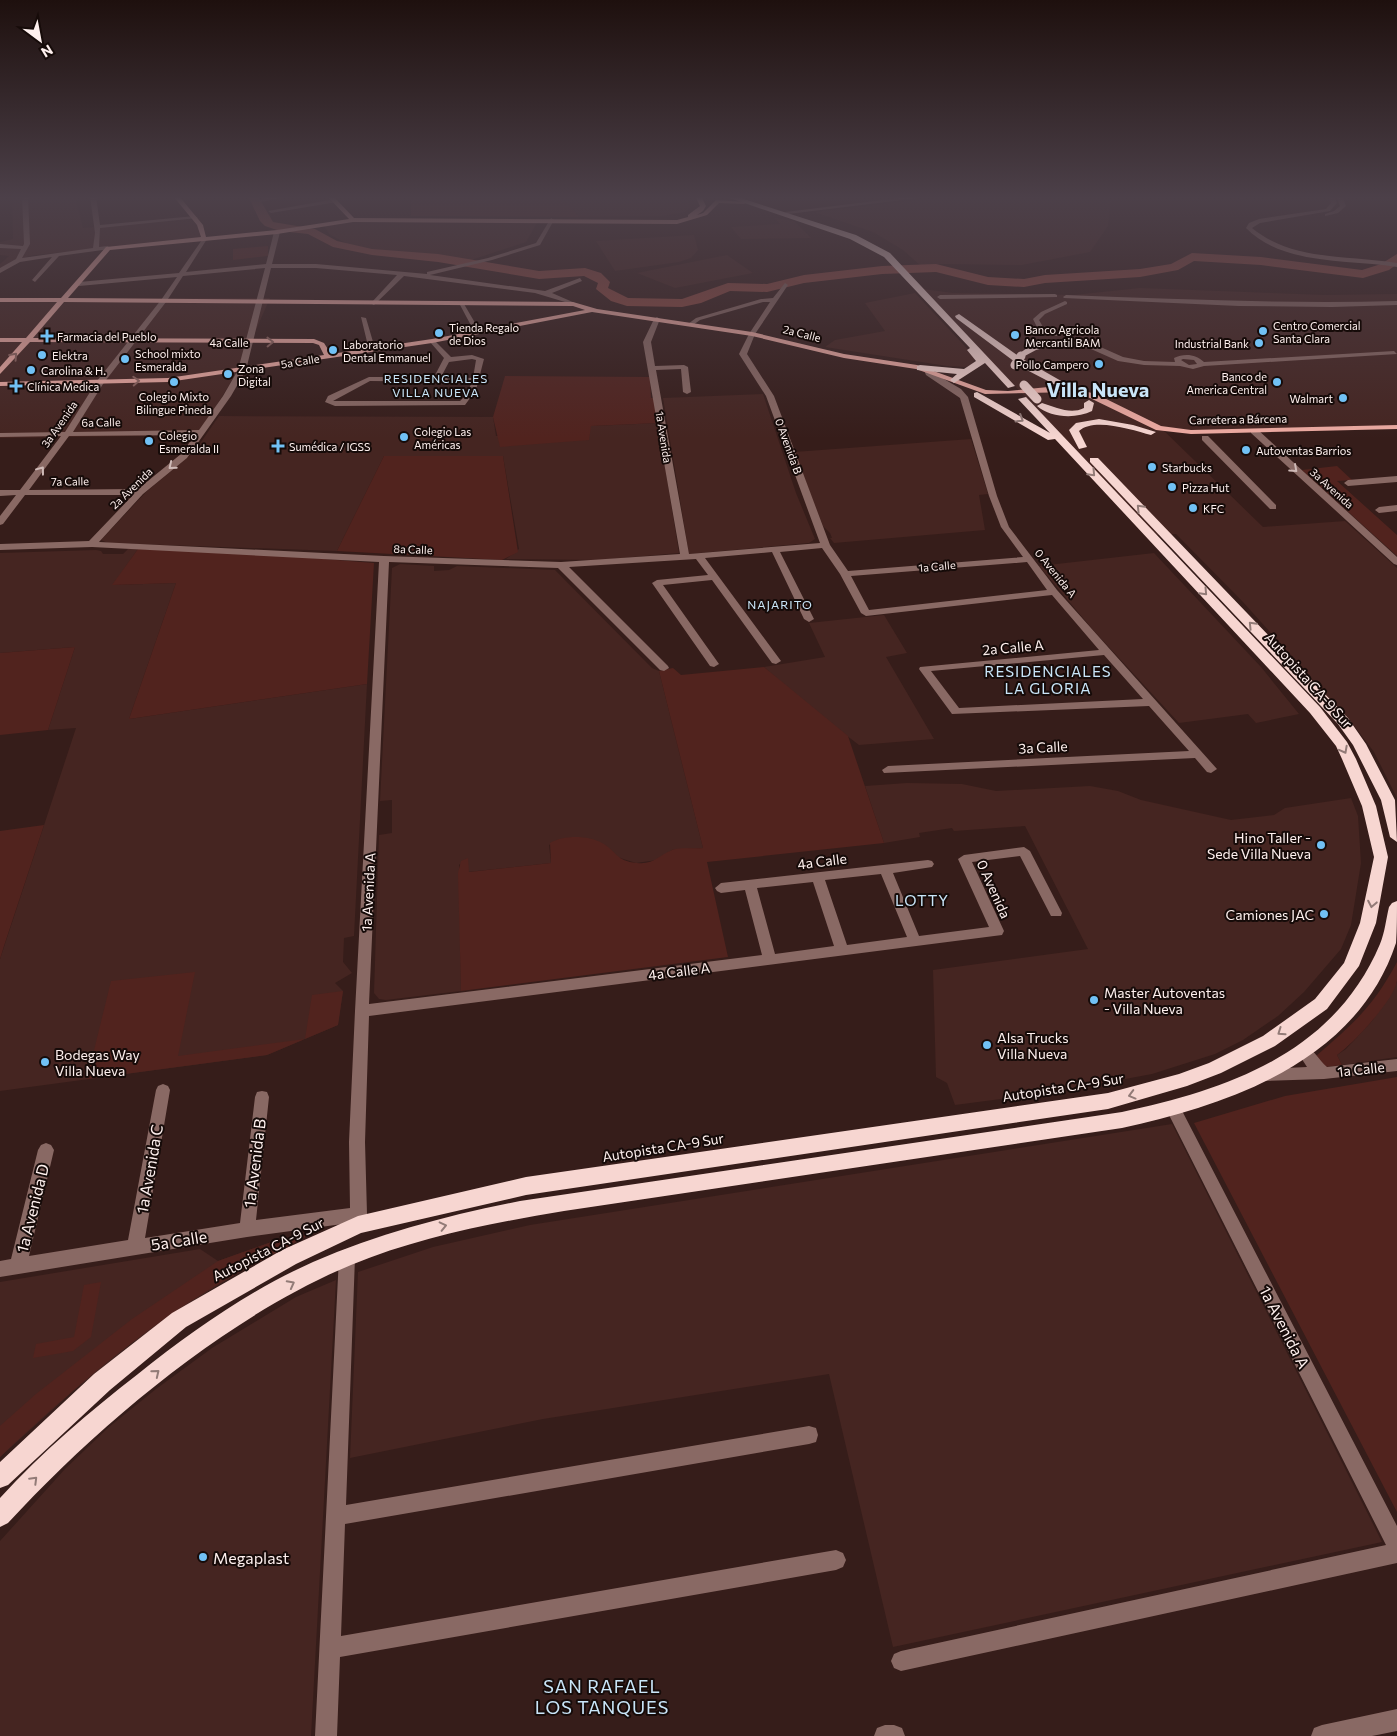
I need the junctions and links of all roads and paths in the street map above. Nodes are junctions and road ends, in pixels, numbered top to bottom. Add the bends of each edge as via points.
1 (39, 277) edge
2 (85, 277) edge
3 (152, 277) edge
4 (182, 277) edge
5 (266, 277) edge
6 (399, 277) edge
7 (429, 277) edge
8 (910, 277) edge
9 (36, 280) dead end
10 (580, 280) dead end
11 (79, 284) junction
12 (785, 284) dead end
13 (547, 293) junction
14 (0, 300) edge
15 (775, 300) junction
16 (64, 301) junction
17 (164, 301) junction
18 (1054, 301) junction
19 (258, 303) junction
20 (374, 303) junction
21 (1397, 303) edge
22 (461, 304) junction
23 (947, 304) junction
24 (1368, 305) junction
25 (578, 308) junction
26 (596, 311) joint
27 (1397, 311) edge
28 (363, 318) dead end
29 (657, 319) junction
30 (691, 324) junction
31 (478, 333) junction
32 (752, 334) junction
33 (1055, 338) junction
34 (0, 340) edge
35 (29, 340) junction
36 (967, 340) junction
37 (432, 341) junction
38 (133, 342) junction
39 (251, 342) junction
40 (373, 350) junction
41 (1394, 351) edge
42 (329, 357) junction
43 (998, 357) dead end
44 (449, 359) junction
45 (1004, 364) dead end
46 (653, 368) junction
47 (924, 369) junction
48 (242, 370) junction
49 (0, 372) edge
50 (966, 372) junction
51 (476, 378) junction
52 (437, 379) junction
53 (954, 380) junction
54 (1021, 381) junction
55 (100, 383) junction
56 (0, 384) edge
57 (1010, 384) junction
58 (970, 385) junction
59 (1072, 390) junction
60 (687, 392) dead end
61 (977, 395) junction
62 (1040, 403) junction
63 (1089, 403) junction
64 (1397, 427) edge
65 (203, 432) junction
66 (1151, 432) junction
67 (1397, 432) edge
68 (1256, 433) junction
69 (67, 434) junction
70 (0, 435) edge
71 (1204, 438) junction
72 (1082, 448) junction
73 (1070, 449) junction
74 (1397, 479) edge
75 (1348, 483) dead end
76 (140, 492) junction
77 (0, 493) edge
78 (24, 493) junction
79 (1273, 507) dead end
80 (1397, 508) edge
81 (1379, 510) dead end
82 (0, 522) edge
83 (92, 544) junction
84 (825, 545) junction
85 (0, 547) edge
86 (775, 550) junction
87 (699, 556) junction
88 (685, 557) junction
89 (384, 559) junction
90 (1028, 559) junction
91 (1397, 562) edge
92 (561, 565) junction
93 (845, 574) junction
94 (714, 577) junction
95 (1054, 592) junction
96 (809, 619) dead end
97 (1106, 652) junction
98 (776, 661) dead end
99 (714, 664) dead end
100 (664, 668) dead end
101 (1152, 702) junction
102 (1199, 754) junction
103 (1210, 769) dead end
104 (888, 770) dead end
105 (1397, 837) edge
106 (928, 864) dead end
107 (885, 869) junction
108 (818, 877) junction
109 (750, 885) junction
110 (721, 888) dead end
111 (1397, 907) edge
112 (1056, 913) dead end
113 (997, 931) joint
114 (915, 941) junction
115 (842, 951) junction
116 (770, 960) junction
117 (362, 1011) junction
118 (1303, 1050) junction
119 (1397, 1065) edge
120 (1324, 1073) junction
121 (1264, 1075) junction
122 (163, 1090) dead end
123 (262, 1097) dead end
124 (1173, 1108) junction
125 (46, 1150) dead end
126 (359, 1220) junction
127 (247, 1229) junction
128 (135, 1248) junction
129 (347, 1257) junction
130 (18, 1266) junction
131 (0, 1269) edge
132 (809, 1435) dead end
133 (0, 1476) edge
134 (0, 1515) edge
135 (336, 1516) junction
136 (1397, 1546) edge
137 (1397, 1553) edge
138 (836, 1560) dead end
139 (330, 1648) junction
140 (901, 1661) dead end
141 (1397, 1720) edge
142 (326, 1736) edge
143 (885, 1736) edge
144 (894, 1736) edge
145 (1322, 1736) edge

1 - 9 street
2 - 11 main road
3 - 11 street
4 - 17 street, 3a Avenida
5 - 19 street, 2a Avenida
6 - 20 street
7 - 13 street
8 - 36 highway, Autopista CA-9 Sur
10 - 13 street
11 - 16 main road
12 - 15 street, 0 Avenida B
13 - 25 street
14 - 16 main road
15 - 30 street via 763,300 698,319
15 - 32 street, 0 Avenida B
16 - 17 main road
16 - 35 main road
17 - 19 main road
17 - 38 street, 3a Avenida
18 - 23 street via 1041,297
18 - 24 street via 1081,298
18 - 33 street via 1035,320
19 - 20 main road
19 - 39 street, 2a Avenida
20 - 22 main road
21 - 24 street
22 - 25 main road
22 - 31 street
23 - 43 highway
23 - 59 highway via 1026,366
24 - 27 street
25 - 26 main road, 5a Calle
25 - 31 main road, 5a Calle
26 - 29 main road, 2a Calle
28 - 40 street
29 - 30 main road, 2a Calle
29 - 46 street, 1a Avenida via 647,342
30 - 32 main road, 2a Calle
31 - 37 main road, 5a Calle
32 - 47 main road, 2a Calle via 844,356
32 - 84 street, 0 Avenida B via 742,354 770,396
33 - 41 street via 1144,363 1180,362 1189,357 1201,362
33 - 54 highway via 1033,348 1018,361
34 - 35 main road, 4a Calle
35 - 38 main road, 4a Calle
49 -> 35 main road
36 - 50 highway via 969,348 981,362
36 - 57 highway, Autopista CA-9 Sur
37 - 40 main road, 5a Calle
37 - 44 street
38 - 39 main road, 4a Calle
38 - 55 street, 3a Avenida
39 -> 42 main road, 4a Calle via 317,341
39 - 48 street, 2a Avenida
40 - 42 main road, 5a Calle
42 - 48 main road, 5a Calle
44 - 51 street via 479,358
44 - 52 street via 444,361
45 - 54 highway, Autopista CA-9 Sur
46 - 60 street via 684,367
46 - 88 street, 1a Avenida
47 - 50 highway
47 - 53 main road, 2a Calle
47 - 90 street, 0 Avenida A via 964,397 1005,527
55 -> 48 main road, 5a Calle via 168,380
48 - 65 street, 2a Avenida
50 - 53 highway
51 - 52 street
51 - 52 street via 465,402 330,403 328,400 364,381
53 - 58 main road, 2a Calle
53 - 61 main road, 2a Calle
54 - 62 highway, Autopista CA-9 Sur, bridge
55 - 56 main road, 5a Calle
55 - 69 street, 3a Avenida
57 - 58 highway via 983,374 970,378
57 - 73 highway, Autopista CA-9 Sur
58 - 59 main road, Carretera a Bárcena via 985,392 998,393 1048,388
59 - 68 main road, Carretera a Bárcena via 1093,396 1159,428
61 - 63 main road, Carretera a Bárcena via 998,398 1067,395
61 -> 73 highway
62 - 63 highway via 1062,412 1077,413 1089,410
62 - 72 highway, Autopista CA-9 Sur
63 - 66 main road, Carretera a Bárcena
64 - 68 main road, Carretera a Bárcena
65 - 69 street, 6a Calle
65 -> 76 street, 2a Avenida via 184,456
66 - 71 main road, Carretera a Bárcena via 1170,437
66 - 72 highway via 1103,422 1082,423 1074,430
67 - 68 main road, Carretera a Bárcena
68 - 71 main road, Carretera a Bárcena
68 -> 91 street, 3a Avenida
69 - 70 street, 6a Calle
78 -> 69 street, 3a Avenida
71 - 79 street
105 -> 72 highway, Autopista CA-9 Sur via 1388,800 1359,744 1343,721
73 -> 126 highway, Autopista CA-9 Sur via 1315,710 1349,759 1369,806 1381,857 1368,923 1358,949 1351,966 1321,1004 1270,1040 1215,1068 1108,1101 526,1186
74 - 75 street
76 - 78 street, 7a Calle
76 - 83 street, 2a Avenida
77 - 78 street, 7a Calle
78 - 82 street, 3a Avenida
80 - 81 street
83 - 85 street, 8a Calle
83 - 89 street, 8a Calle
84 - 86 street, 8a Calle
84 - 93 street, 0 Avenida B
86 - 87 street, 8a Calle
86 - 96 street
87 - 88 street, 8a Calle
87 - 94 street
88 - 92 street, 8a Calle
89 - 92 street, 8a Calle
89 - 117 street, 1a Avenida A
90 - 93 street, 1a Calle
90 - 95 street, 0 Avenida A
92 - 100 street
93 - 95 street, 0 Avenida B via 866,613
94 - 98 street
94 - 99 street via 657,583
95 - 97 street, 0 Avenida A
97 - 101 street, 0 Avenida A
97 - 101 street, 2a Calle A via 924,669 956,712
101 - 102 street, 0 Avenida A
102 - 103 street, 0 Avenida A
102 - 104 street, 3a Calle
106 - 107 street, 4a Calle
107 - 108 street, 4a Calle
107 - 114 street
108 - 109 street, 4a Calle
108 - 115 street
109 - 110 street, 4a Calle
109 - 116 street
111 - 118 highway via 1395,926 1379,966 1354,1004 1336,1024
112 - 113 street, 0 Avenida via 1024,851 964,859
113 - 114 street, 4a Calle A
114 - 115 street, 4a Calle A
115 - 116 street, 4a Calle A
116 - 117 street, 4a Calle A
117 - 126 street, 1a Avenida A via 357,1142
118 - 120 street, 1a Calle
118 - 121 highway
119 - 120 street, 1a Calle
120 - 121 street, 1a Calle
121 - 124 highway via 1207,1099
122 - 128 street, 1a Avenida C
123 - 127 street, 1a Avenida B
129 -> 124 highway via 438,1226 518,1210 1122,1120
124 - 136 street, 1a Avenida A
125 - 130 street, 1a Avenida D
126 - 127 street, 5a Calle
126 - 133 highway, Autopista CA-9 Sur via 180,1320 102,1382
127 - 128 street, 5a Calle
128 - 130 street, 5a Calle
134 -> 129 highway via 75,1438 192,1344 252,1305
129 - 135 street
130 - 131 street, 5a Calle
132 - 135 street
135 - 139 street
137 - 140 street
138 - 139 street
139 - 142 street
141 - 145 street
143 - 144 street

